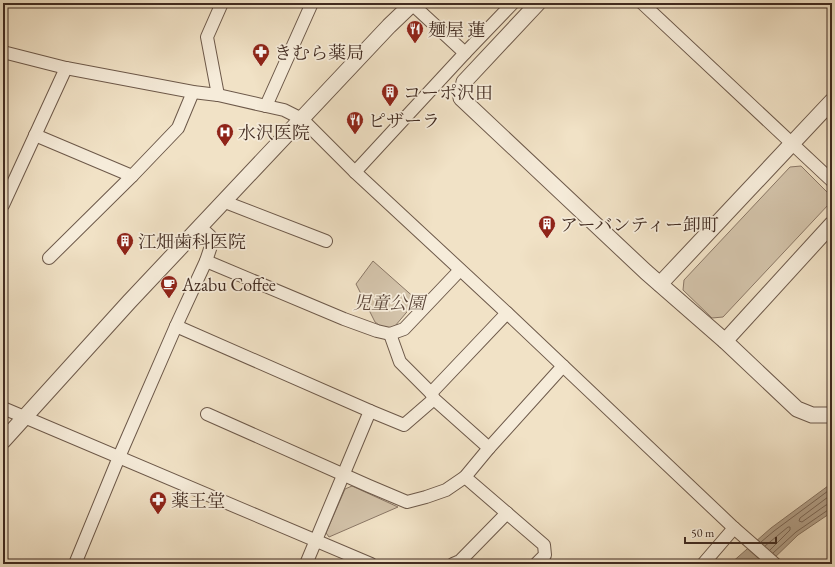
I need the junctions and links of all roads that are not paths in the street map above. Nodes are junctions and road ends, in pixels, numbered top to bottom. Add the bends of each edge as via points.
1 (222, 3) edge
2 (312, 3) edge
3 (412, 3) edge
4 (513, 3) edge
5 (538, 3) edge
6 (642, 3) edge
7 (3, 52) edge
8 (465, 53) junction
9 (66, 68) junction
10 (193, 92) junction
11 (218, 95) junction
12 (832, 101) edge
13 (266, 106) junction
14 (302, 119) junction
15 (35, 136) junction
16 (792, 144) junction
17 (355, 172) junction
18 (132, 176) junction
19 (832, 181) edge
20 (225, 202) junction
21 (3, 205) edge
22 (832, 224) edge
23 (200, 228) junction
24 (326, 241) dead end
25 (49, 258) dead end
26 (206, 261) junction
27 (460, 270) junction
28 (660, 284) junction
29 (507, 313) junction
30 (176, 326) junction
31 (390, 334) junction
32 (725, 341) junction
33 (564, 366) junction
34 (433, 396) junction
35 (3, 408) edge
36 (370, 411) junction
37 (207, 414) dead end
38 (832, 415) edge
39 (25, 417) junction
40 (3, 441) edge
41 (489, 448) junction
42 (119, 457) junction
43 (344, 475) junction
44 (465, 477) junction
45 (507, 513) junction
46 (734, 528) junction
47 (316, 541) junction
48 (75, 564) edge
49 (306, 564) edge
50 (371, 564) edge
51 (453, 564) edge
52 (536, 564) edge
53 (703, 564) edge
54 (775, 564) edge

1 - 11 street via 207,37
2 - 13 street
3 - 8 street
3 - 14 street
4 - 8 street
5 - 28 street via 464,82 461,98
6 - 16 street
7 - 9 street
8 - 17 street
9 - 10 street
9 - 15 street
10 - 11 street
10 - 18 street via 178,128
11 - 13 street
12 - 16 street
13 - 14 street via 284,110
14 - 17 street
14 - 20 street
15 - 18 street
15 - 21 street
16 - 19 street
16 - 28 street
17 - 27 street
18 - 25 street
20 - 23 street
20 - 24 street
22 - 32 street
23 - 26 street via 210,236 212,243
23 - 39 street
26 - 30 street
26 - 31 street via 344,319
27 - 29 street
27 - 31 street via 404,330
28 - 32 street
29 - 33 street
29 - 34 street
30 - 36 street
30 - 42 street
31 - 34 street via 400,362
32 - 38 street via 797,409 812,415
33 - 41 street
33 - 46 street
34 - 36 street via 404,425
34 - 41 street
35 - 39 street
36 - 43 street
37 - 43 street
39 - 40 street
39 - 42 street
41 - 44 street
42 - 47 street
42 - 48 street
43 - 44 street via 407,502 446,490
43 - 47 street
44 - 45 street
45 - 51 street via 460,561
45 - 52 street via 544,545 545,555
46 - 53 street
46 - 54 street
47 - 49 street
47 - 50 street

